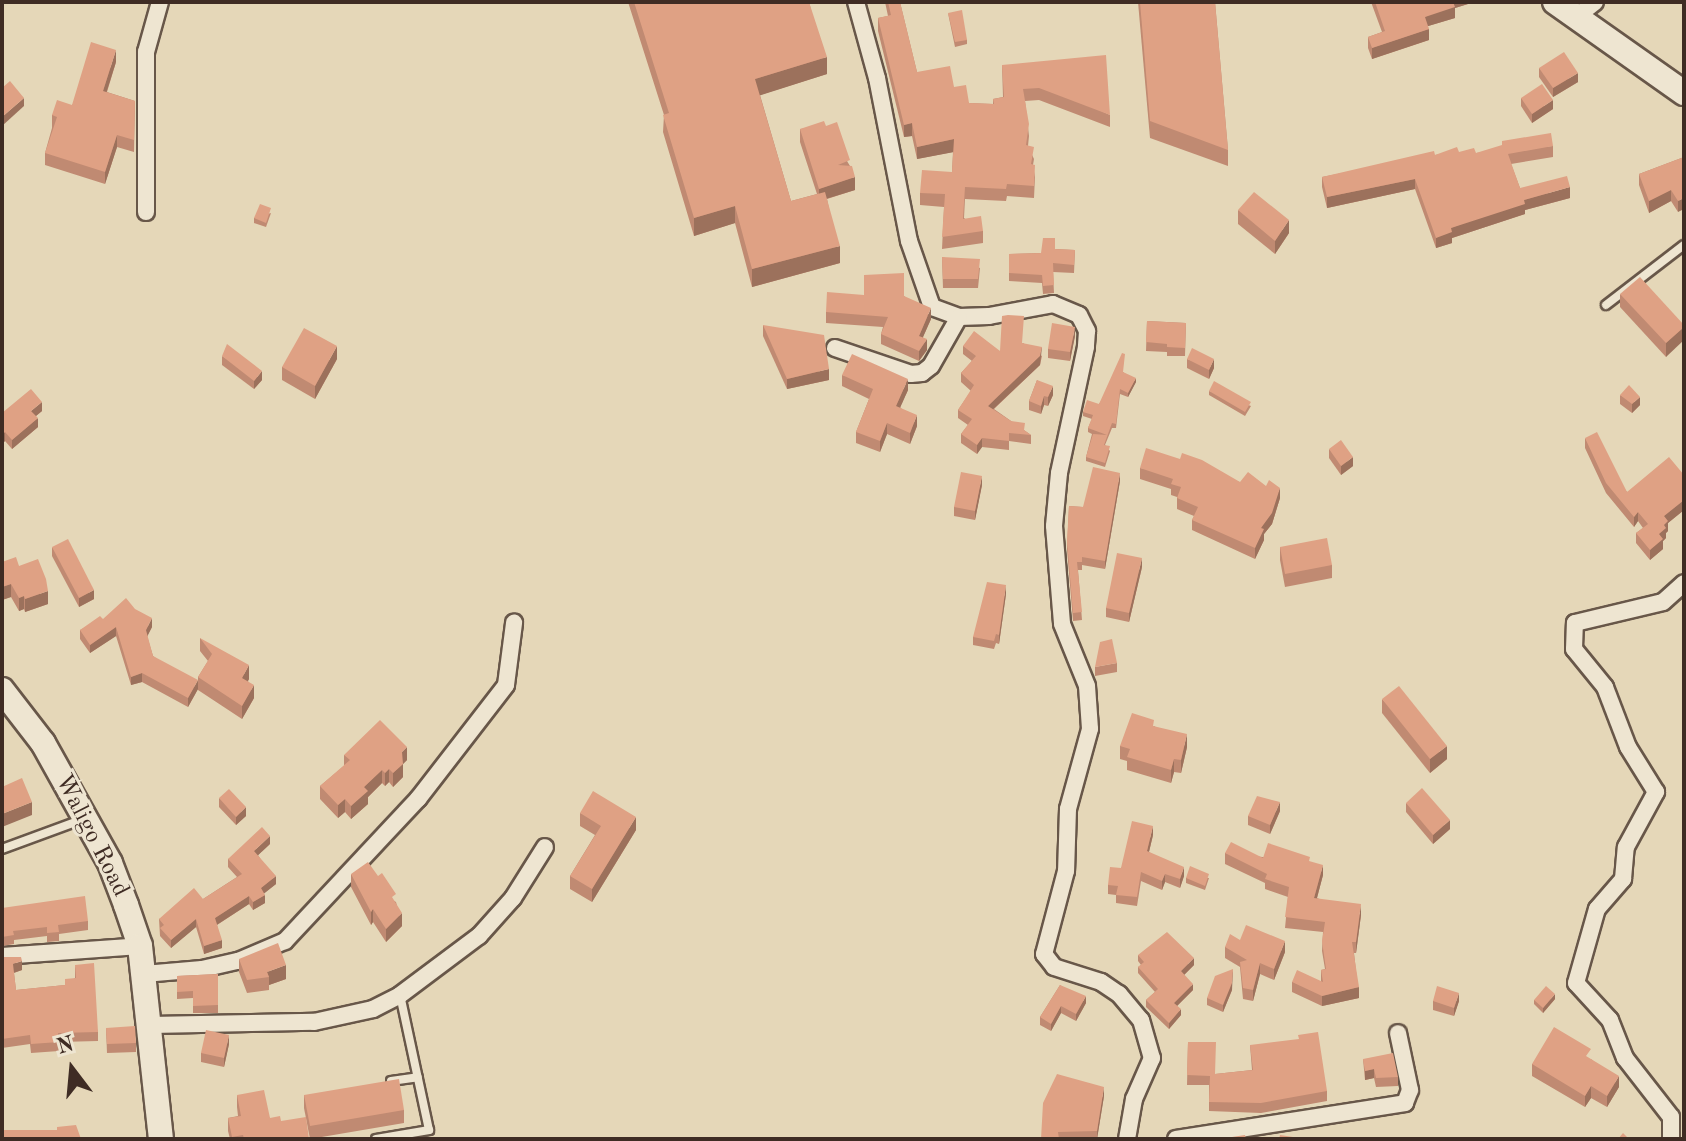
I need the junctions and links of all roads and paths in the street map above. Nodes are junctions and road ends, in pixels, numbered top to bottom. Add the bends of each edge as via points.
1 (160, 2) edge
2 (856, 2) edge
3 (1555, 2) edge
4 (1586, 9) edge
5 (1684, 93) edge
6 (146, 212) dead end
7 (1684, 245) edge
8 (1606, 305) dead end
9 (959, 317) junction
10 (835, 348) dead end
11 (1684, 583) edge
12 (514, 623) dead end
13 (2, 690) edge
14 (85, 818) junction
15 (545, 847) dead end
16 (2, 849) edge
17 (140, 946) junction
18 (2, 956) edge
19 (144, 974) junction
20 (400, 995) junction
21 (151, 1025) junction
22 (1398, 1033) dead end
23 (418, 1077) junction
24 (387, 1082) edge
25 (161, 1139) edge
26 (376, 1139) edge
27 (1127, 1139) edge
28 (1176, 1139) edge
29 (1671, 1139) edge

1 - 6 street via 146,52
2 - 9 street via 926,295 932,307
3 - 4 street
4 - 5 street
7 - 8 lane
9 - 10 street via 922,373
9 - 27 street via 1053,304 1079,315 1087,331 1054,526 1062,624 1087,686 1090,729 1068,809 1066,871 1044,954 1054,967 1101,982 1119,994 1141,1020 1152,1058 1134,1099
11 - 29 street via 1663,602 1575,623 1574,649 1605,687 1628,747 1656,792 1626,847 1623,879 1597,909 1576,983 1610,1020 1625,1058 1671,1117
12 - 19 street via 506,685 411,808 285,941 238,961
13 - 14 street, Waligo Road via 43,743
14 - 16 lane
14 - 17 street, Waligo Road via 110,863
15 - 20 street via 513,898 479,936
17 - 18 street
17 - 19 street, Waligo Road
19 - 21 street, Waligo Road
20 - 21 street via 373,1009 314,1022
20 - 23 lane
21 - 25 street, Waligo Road
22 - 28 street via 1410,1090 1405,1103
23 - 24 lane
23 - 26 lane via 429,1130

